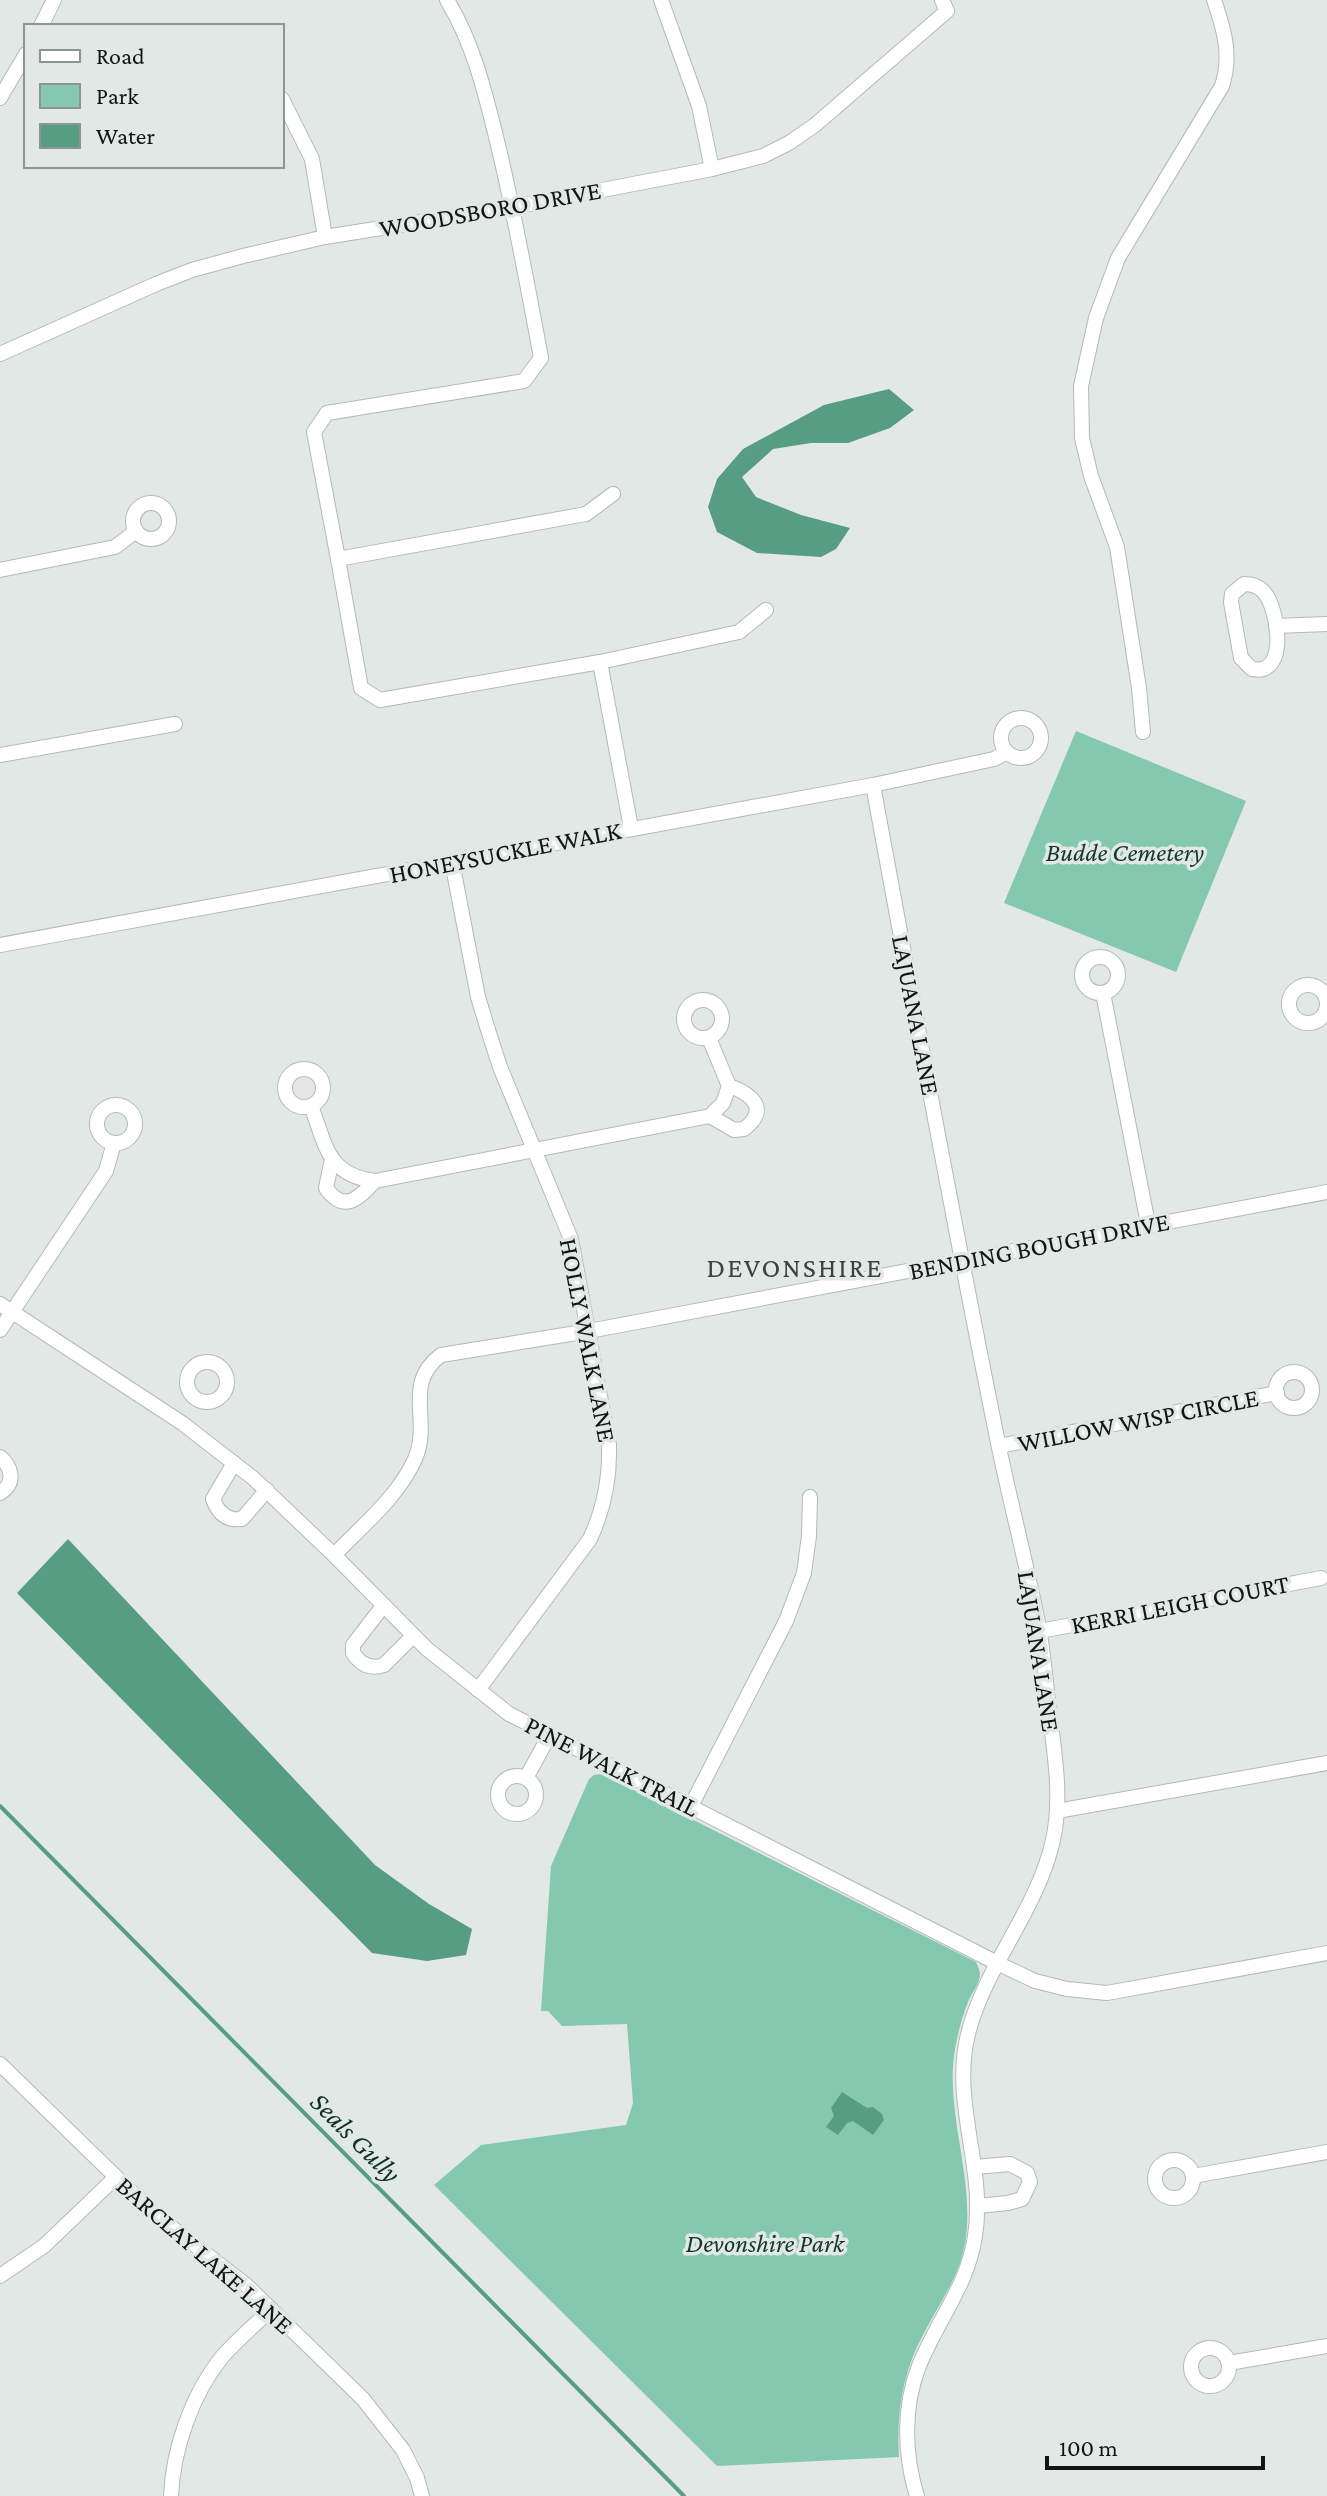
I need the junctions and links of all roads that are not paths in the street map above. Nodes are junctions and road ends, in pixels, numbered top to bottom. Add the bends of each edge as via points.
1 (54, 0) edge
2 (447, 0) edge
3 (661, 0) edge
4 (1214, 0) edge
5 (944, 6) edge
6 (42, 24) edge
7 (24, 63) edge
8 (0, 98) edge
9 (284, 103) edge
10 (712, 169) junction
11 (513, 207) junction
12 (325, 237) junction
13 (0, 354) edge
14 (613, 494) dead end
15 (136, 531) dead end
16 (338, 559) junction
17 (0, 570) edge
18 (766, 610) dead end
19 (1327, 624) edge
20 (1276, 626) junction
21 (600, 662) junction
22 (175, 724) dead end
23 (1143, 732) dead end
24 (1007, 752) dead end
25 (0, 755) edge
26 (873, 785) junction
27 (631, 828) junction
28 (452, 862) junction
29 (0, 945) edge
30 (1103, 993) dead end
31 (709, 1038) dead end
32 (729, 1086) junction
33 (311, 1106) dead end
34 (710, 1116) junction
35 (114, 1143) dead end
36 (533, 1150) junction
37 (332, 1159) junction
38 (375, 1181) junction
39 (1327, 1192) edge
40 (1148, 1224) junction
41 (962, 1261) junction
42 (6, 1308) edge
43 (0, 1330) edge
44 (589, 1331) junction
45 (1277, 1393) dead end
46 (197, 1400) dead end
47 (182, 1423) junction
48 (999, 1446) junction
49 (0, 1457) edge
50 (234, 1463) junction
51 (267, 1490) junction
52 (0, 1493) edge
53 (810, 1497) dead end
54 (334, 1555) junction
55 (1321, 1578) dead end
56 (383, 1606) junction
57 (1040, 1631) junction
58 (413, 1636) junction
59 (478, 1690) junction
60 (549, 1736) junction
61 (1327, 1763) edge
62 (526, 1778) dead end
63 (691, 1806) junction
64 (1057, 1811) junction
65 (1327, 1953) edge
66 (999, 1964) junction
67 (0, 2064) edge
68 (1327, 2152) edge
69 (975, 2167) junction
70 (1193, 2176) dead end
71 (115, 2178) junction
72 (978, 2206) junction
73 (0, 2276) edge
74 (271, 2309) junction
75 (1327, 2346) edge
76 (1229, 2363) dead end
77 (171, 2496) edge
78 (422, 2496) edge
79 (917, 2496) edge

1 - 6 street
2 - 11 street via 477,65
3 - 10 street via 699,106
4 - 23 street via 1227,52 1226,75 1118,258 1096,318 1081,386 1082,438 1121,569
5 - 10 street, WOODSBORO DRIVE via 815,125 763,156
7 - 8 street
9 - 12 street via 312,159
10 - 11 street, WOODSBORO DRIVE
11 - 12 street, WOODSBORO DRIVE
11 - 16 street via 541,358 524,381 327,413 314,432
12 - 13 street, WOODSBORO DRIVE via 192,270
14 - 16 street via 586,514
15 - 17 street via 115,547
16 - 21 street via 361,688 380,700
18 - 21 street via 739,632
19 - 20 street
20 - 20 street via 1272,665 1266,670 1245,665 1231,602 1238,588 1252,585 1265,593
21 - 27 street
22 - 25 street
24 - 26 street, HONEYSUCKLE WALK
26 - 27 street, HONEYSUCKLE WALK
26 - 41 street, LAJUANA LANE
27 - 28 street, HONEYSUCKLE WALK
28 - 29 street, HONEYSUCKLE WALK
28 - 36 street, HOLLY WALK LANE via 478,997
30 - 40 street
31 - 32 street
32 - 34 street via 723,1103
32 - 34 street via 753,1098 755,1117 744,1129 734,1130
33 - 37 street
34 - 36 street
35 - 42 street via 106,1171
36 - 38 street
36 - 44 street, HOLLY WALK LANE via 571,1239
37 - 38 street via 348,1175
37 - 38 street via 326,1188 336,1199 359,1198
39 - 40 street, BENDING BOUGH DRIVE
40 - 41 street, BENDING BOUGH DRIVE
41 - 44 street, BENDING BOUGH DRIVE
41 - 48 street, LAJUANA LANE
42 - 43 street
42 - 47 street, PINE WALK TRAIL
44 - 54 street, BENDING BOUGH DRIVE via 441,1355 421,1377 421,1440 415,1459 392,1495
44 - 59 street, HOLLY WALK LANE via 609,1445 601,1510 579,1556
45 - 48 street, WILLOW WISP CIRCLE
46 - 47 street
47 - 50 street, PINE WALK TRAIL
48 - 57 street, LAJUANA LANE
49 - 52 street via 9,1465 11,1477
50 - 51 street, PINE WALK TRAIL
50 - 51 street via 213,1499 221,1514 242,1519
51 - 54 street, PINE WALK TRAIL
53 - 63 street via 804,1573 786,1621
54 - 56 street, PINE WALK TRAIL
55 - 57 street, KERRI LEIGH COURT
56 - 58 street, PINE WALK TRAIL
56 - 58 street via 353,1645 358,1660 367,1666 384,1665
57 - 64 street, LAJUANA LANE
58 - 59 street, PINE WALK TRAIL
59 - 60 street, PINE WALK TRAIL
60 - 62 street
60 - 63 street, PINE WALK TRAIL
61 - 64 street
63 - 66 street, PINE WALK TRAIL
64 - 66 street, LAJUANA LANE via 1043,1869
65 - 66 street, PINE WALK TRAIL via 1107,1993 1035,1981
66 - 69 street, LAJUANA LANE via 974,2012 963,2061 964,2107
67 - 71 street, BARCLAY LAKE LANE
68 - 70 street
69 - 72 street, LAJUANA LANE
69 - 72 street via 1010,2164 1027,2173 1030,2182 1022,2199
71 - 73 street via 44,2246
71 - 74 street, BARCLAY LAKE LANE
72 - 79 street, LAJUANA LANE via 965,2276 912,2387 907,2446
74 - 77 street via 222,2357 193,2405
74 - 78 street, BARCLAY LAKE LANE via 390,2430
75 - 76 street

